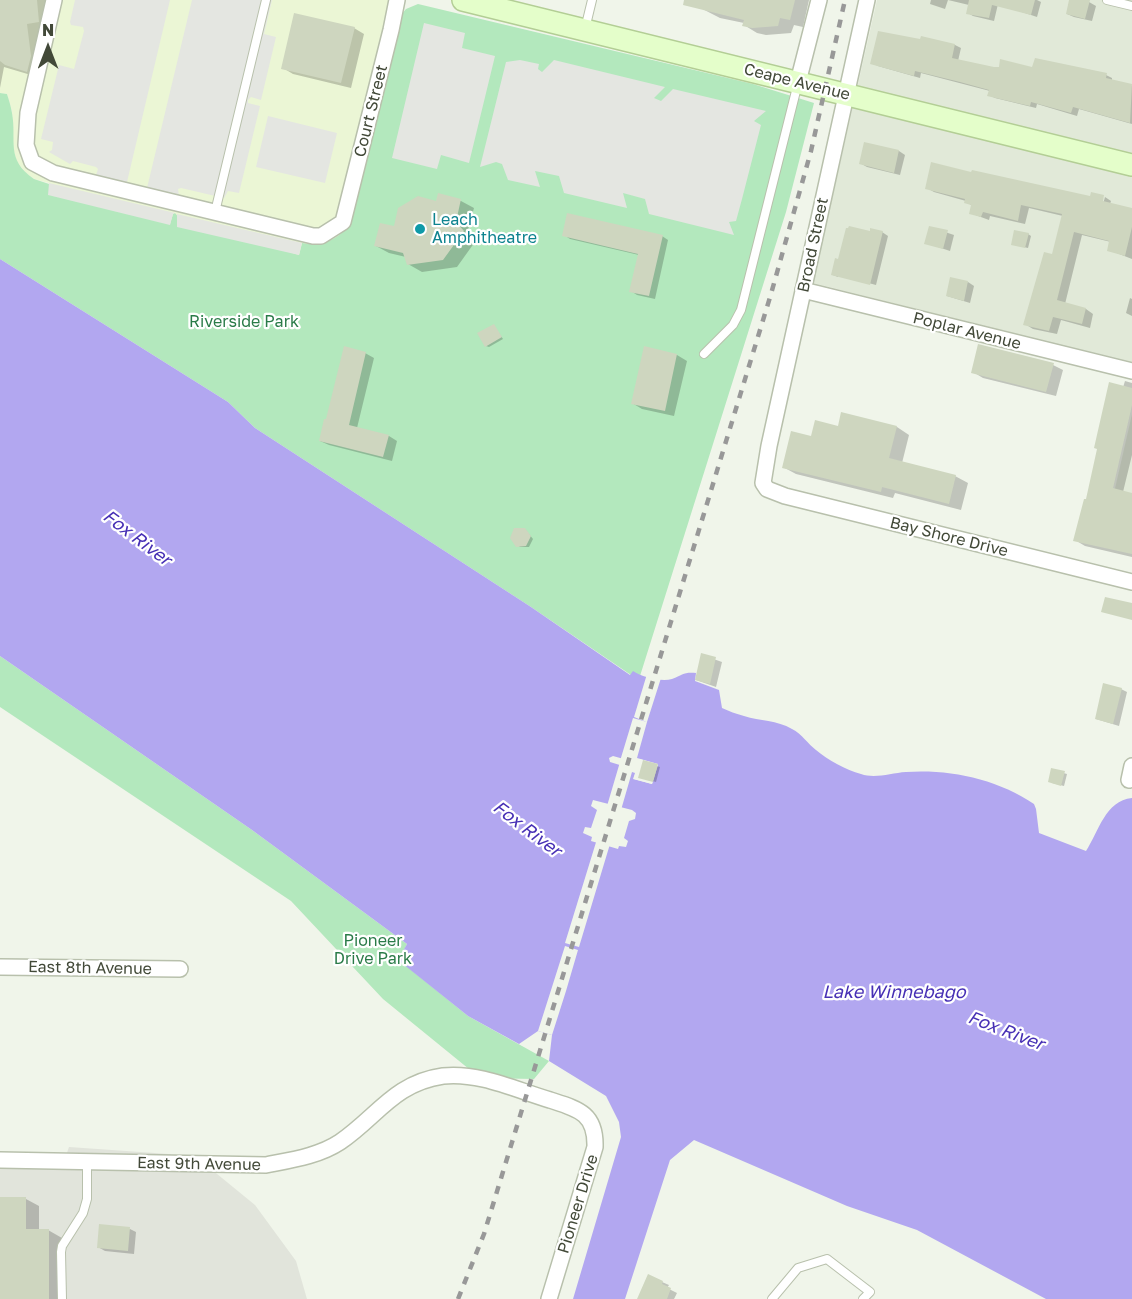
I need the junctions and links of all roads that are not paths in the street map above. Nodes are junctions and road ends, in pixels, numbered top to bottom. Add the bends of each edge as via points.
1 (54, 0) edge
2 (266, 0) edge
3 (397, 0) edge
4 (463, 0) edge
5 (592, 0) edge
6 (819, 0) edge
7 (867, 0) edge
8 (1107, 0) edge
9 (1132, 6) edge
10 (585, 30) junction
11 (798, 82) junction
12 (846, 94) junction
13 (1132, 165) edge
14 (215, 212) junction
15 (803, 290) junction
16 (704, 354) dead end
17 (1132, 371) edge
18 (767, 489) joint
19 (1132, 582) edge
20 (0, 967) edge
21 (180, 969) dead end
22 (480, 1078) joint
23 (0, 1160) edge
24 (87, 1162) junction
25 (62, 1299) edge
26 (549, 1299) edge
27 (772, 1299) edge
28 (863, 1299) edge

1 - 14 street via 28,113 26,145 32,162 53,173
2 - 14 lane
3 - 14 street, Court Street via 343,222 321,236 313,236
4 - 10 street, Ceape Avenue
5 - 10 lane
6 - 11 street
7 - 12 street, Broad Street
8 - 9 lane
10 - 11 street, Ceape Avenue
11 - 12 street, Ceape Avenue
11 - 16 lane via 741,310 733,325
12 - 13 street, Ceape Avenue
12 - 15 street, Broad Street
15 - 17 street, Poplar Avenue
15 - 18 street, Broad Street via 765,466
18 - 19 street, Bay Shore Drive
20 - 21 street, East 8th Avenue
22 - 24 street, East 9th Avenue via 444,1076 418,1083 390,1098 339,1142 308,1156 266,1165
22 - 26 street, Pioneer Drive via 577,1108 592,1123 595,1147
23 - 24 street, East 9th Avenue
24 - 25 lane via 83,1213 62,1246
27 - 28 lane via 798,1268 827,1259 870,1292

